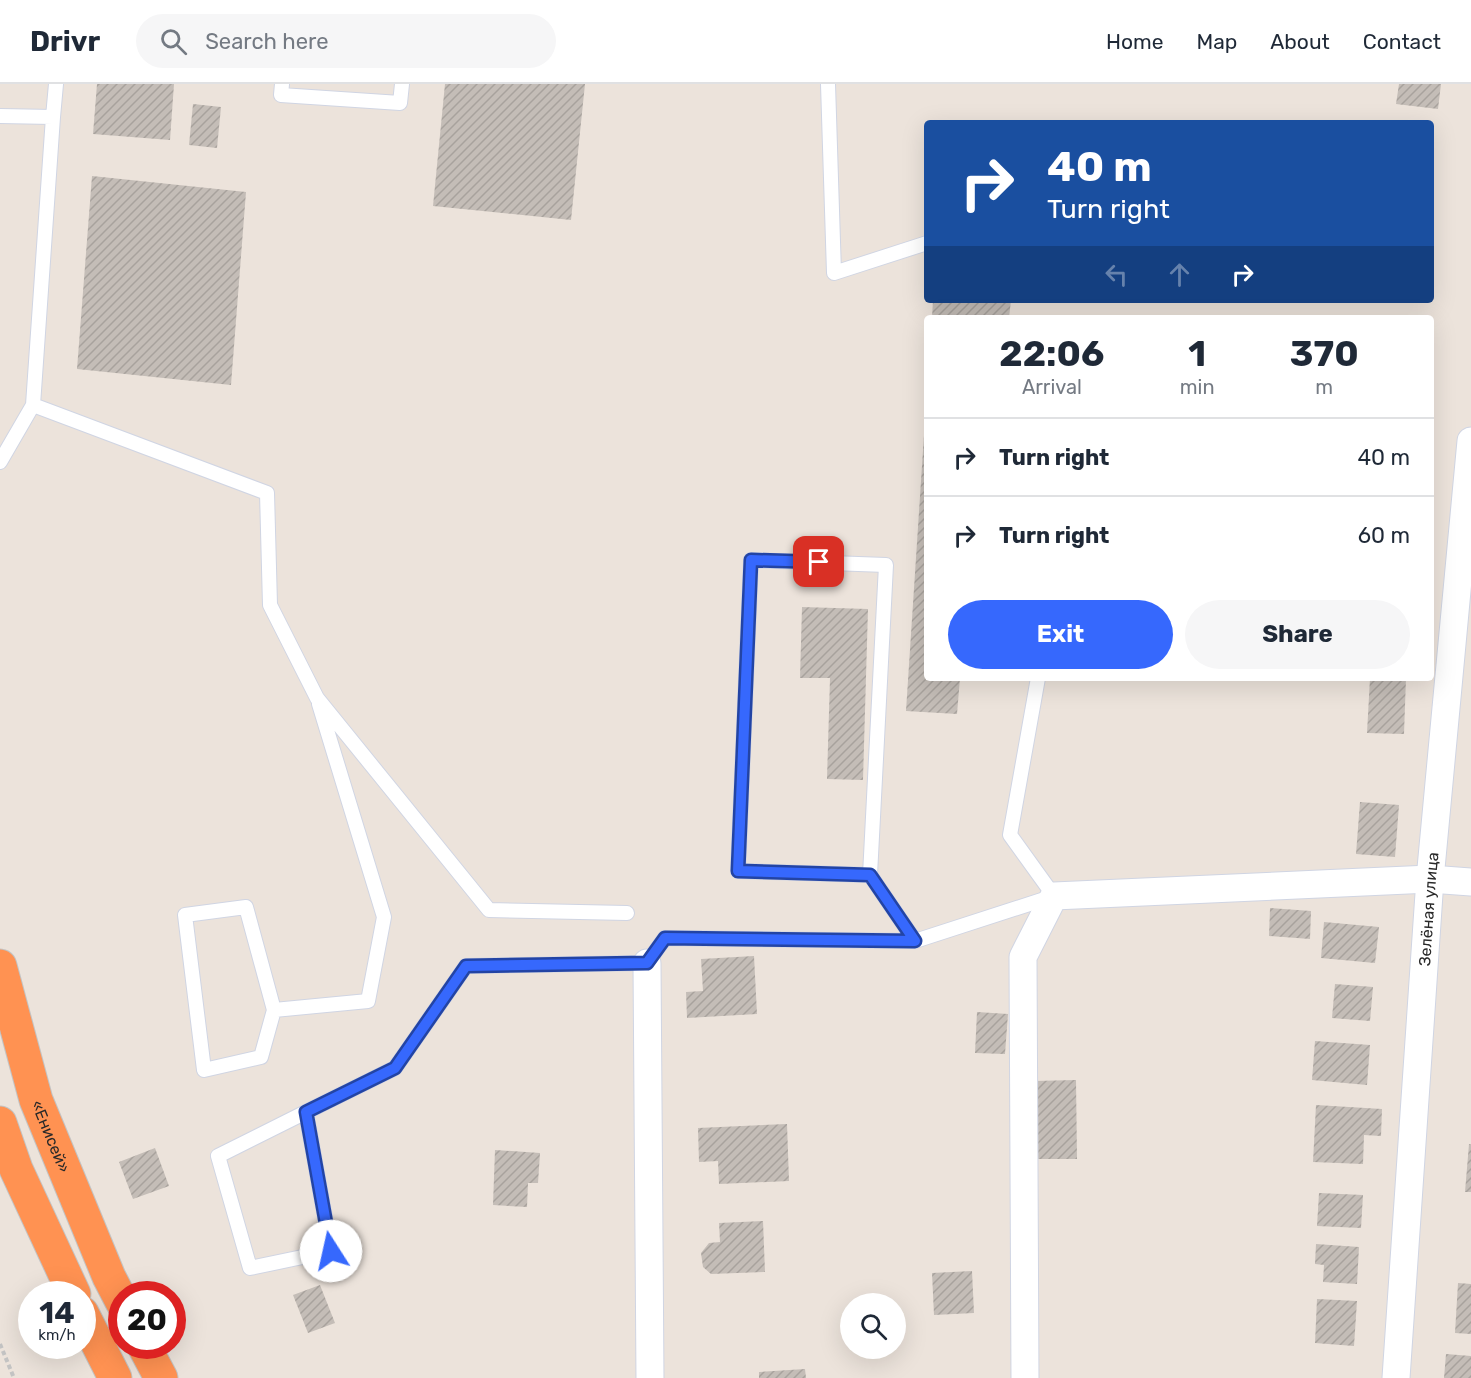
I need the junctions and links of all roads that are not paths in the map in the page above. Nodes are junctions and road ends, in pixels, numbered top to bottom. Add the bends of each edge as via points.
1 (56, 84) edge
2 (282, 84) edge
3 (402, 84) edge
4 (828, 84) edge
5 (0, 116) edge
6 (54, 117) junction
7 (924, 244) edge
8 (33, 405) junction
9 (1471, 441) edge
10 (0, 462) edge
11 (1037, 681) edge
12 (317, 698) junction
13 (870, 875) junction
14 (1430, 879) junction
15 (1471, 882) edge
16 (1054, 896) junction
17 (627, 913) dead end
18 (915, 941) junction
19 (647, 963) junction
20 (0, 966) edge
21 (274, 1010) junction
22 (306, 1112) junction
23 (0, 1123) edge
24 (68, 1281) edge
25 (111, 1281) edge
26 (96, 1341) edge
27 (151, 1359) edge
28 (115, 1378) edge
29 (161, 1378) edge
30 (650, 1378) edge
31 (1025, 1378) edge
32 (1396, 1378) edge

1 - 6 lane
2 - 3 lane via 281,95 400,103
4 - 7 lane via 834,273
5 - 6 lane
6 - 8 lane
8 - 10 lane
8 - 12 lane via 267,493 270,605
9 - 14 street, Зелёная улица
11 - 16 lane via 1010,835
12 - 17 lane via 489,910
12 - 21 lane via 384,917 368,1001
13 - 13 lane via 886,565 751,560 738,871
13 - 18 lane
14 - 15 street
14 - 16 street
14 - 32 street, Зелёная улица
16 - 18 lane
16 - 31 street via 1023,957
18 - 19 lane via 665,938
19 - 22 lane via 466,966 395,1068
19 - 30 street
20 - 25 highway, «Енисей» via 36,1100
21 - 21 lane via 261,1057 204,1070 185,915 246,907
22 - 22 lane via 331,1251 250,1268 218,1156
23 - 24 highway via 16,1169
26 - 28 highway
27 - 29 highway

